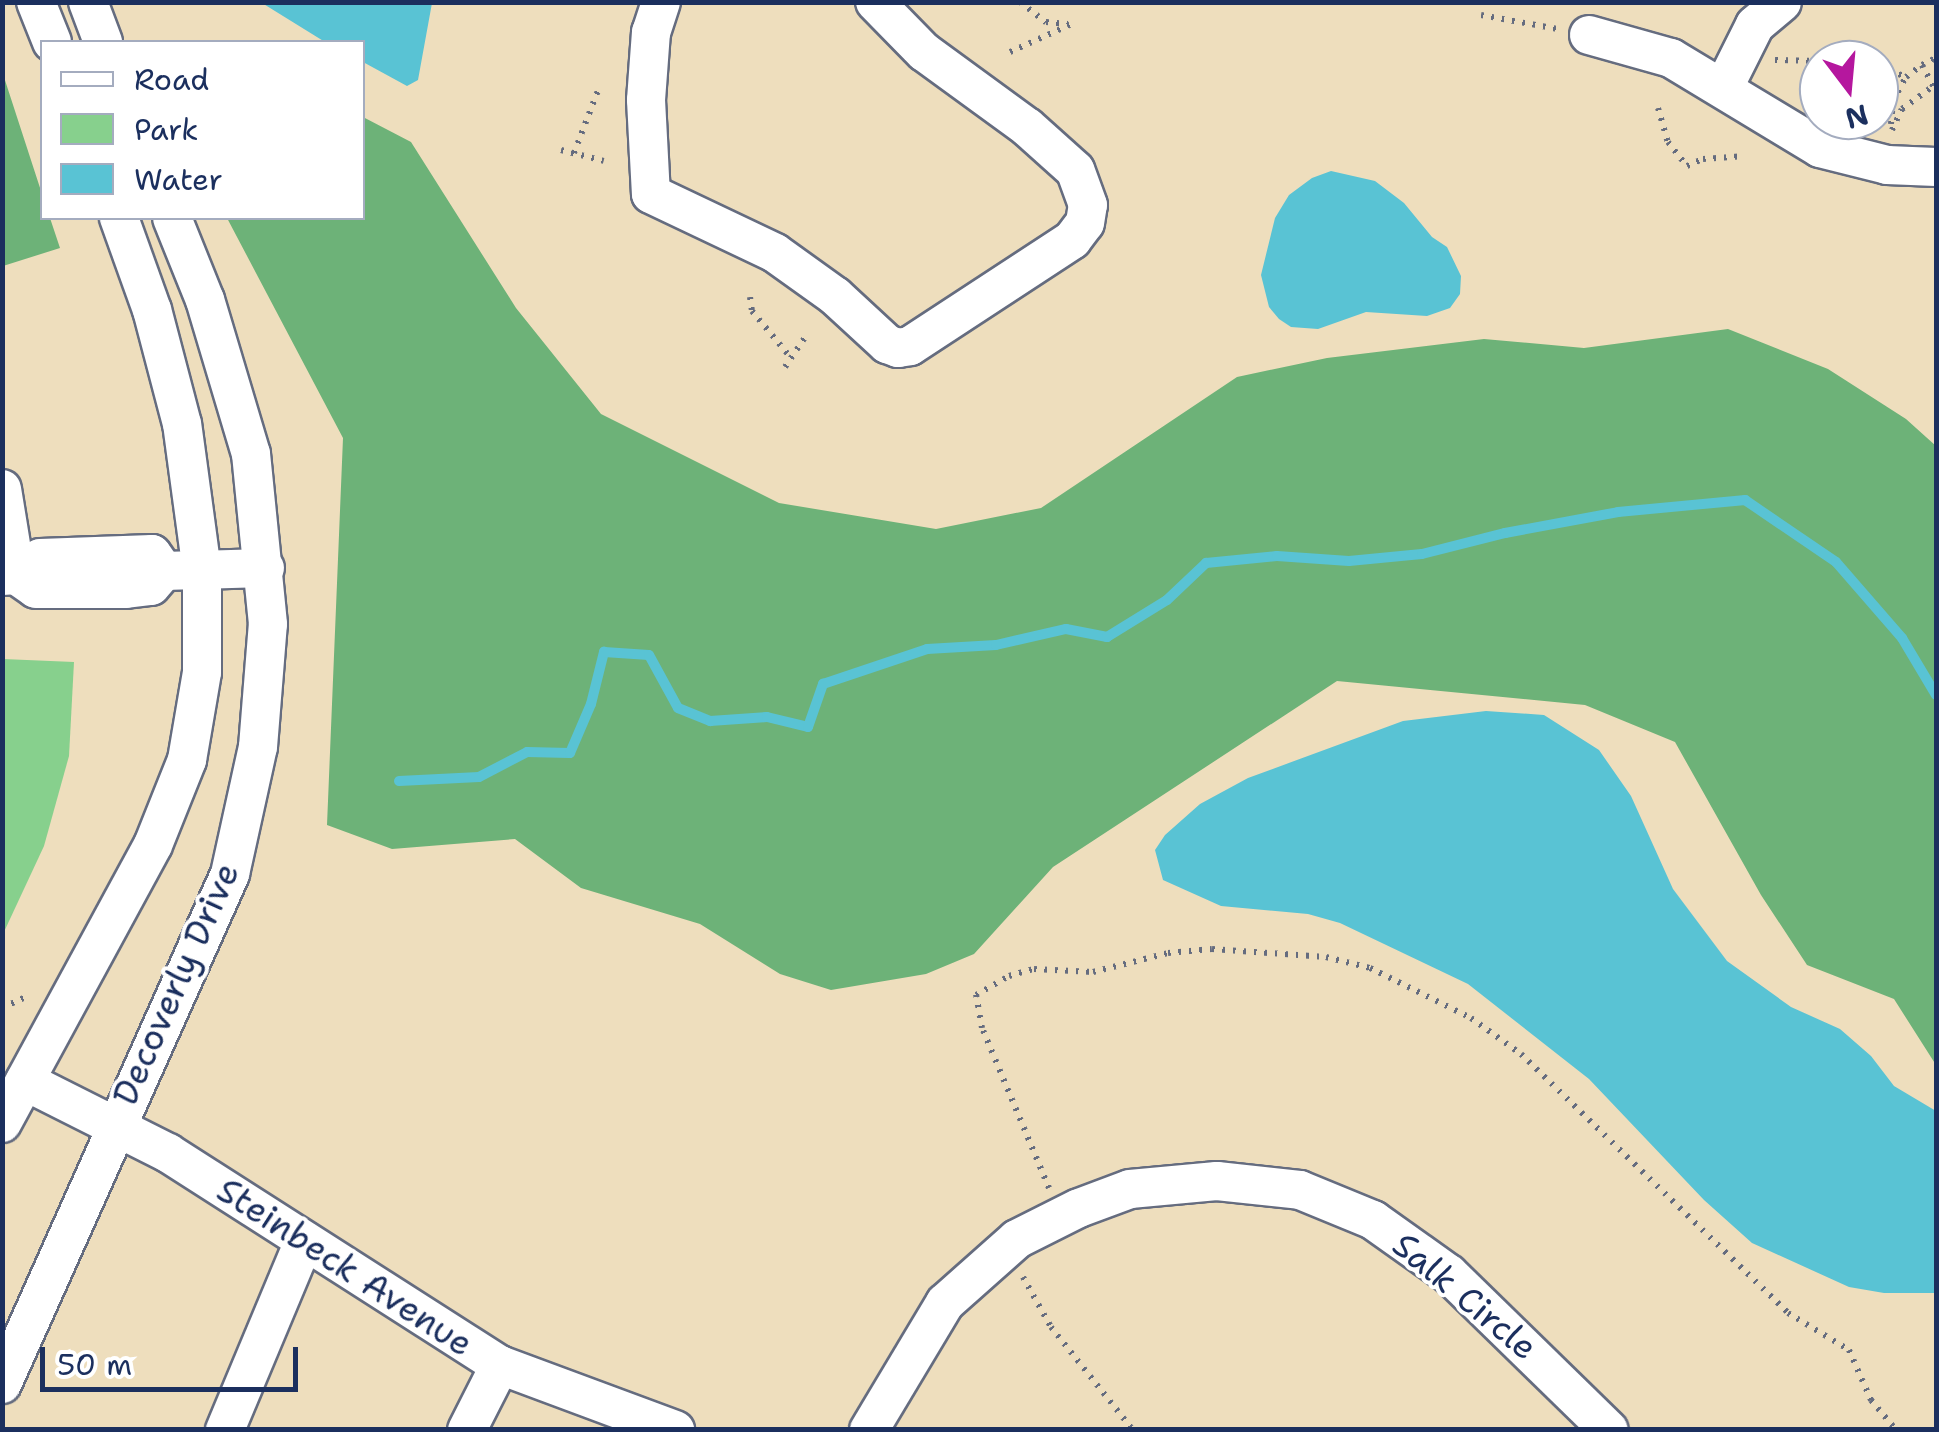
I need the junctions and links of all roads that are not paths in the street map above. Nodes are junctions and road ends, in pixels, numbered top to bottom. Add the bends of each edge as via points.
1 (36, 2) edge
2 (88, 2) edge
3 (661, 2) edge
4 (874, 2) edge
5 (1782, 2) edge
6 (1588, 35) road end
7 (51, 40) edge
8 (102, 40) edge
9 (1724, 87) junction
10 (1936, 166) edge
11 (120, 220) edge
12 (173, 220) edge
13 (2, 490) edge
14 (265, 568) junction
15 (202, 570) junction
16 (9, 575) edge
17 (25, 1082) junction
18 (2, 1123) edge
19 (115, 1125) junction
20 (304, 1240) junction
21 (500, 1365) junction
22 (2, 1384) edge
23 (666, 1427) edge
24 (225, 1430) edge
25 (467, 1430) edge
26 (869, 1430) edge
27 (1610, 1430) edge

1 - 7 street
2 - 8 street
3 - 4 street via 651,32 646,100 651,194 776,253 898,348 1072,240 1088,206 1075,170 924,52
5 - 9 street via 1755,25
6 - 9 street via 1671,58
9 - 10 street via 1820,148 1889,148
11 - 15 street via 182,424
12 - 14 street, Decoverly Drive via 252,454
13 - 16 street
14 - 15 street
14 - 19 street, Decoverly Drive via 268,624 258,747 230,874
15 - 16 street via 164,572 152,586 96,590 36,589
15 - 17 street via 202,672 186,760 153,845
17 - 18 street
17 - 19 street, Steinbeck Avenue
19 - 20 street, Steinbeck Avenue
19 - 22 street, Decoverly Drive
20 - 21 street, Steinbeck Avenue
20 - 24 street
21 - 23 street, Steinbeck Avenue
21 - 25 street
26 - 27 street, Salk Circle via 945,1302 1005,1250 1130,1188 1217,1180 1300,1190 1373,1220 1450,1274

